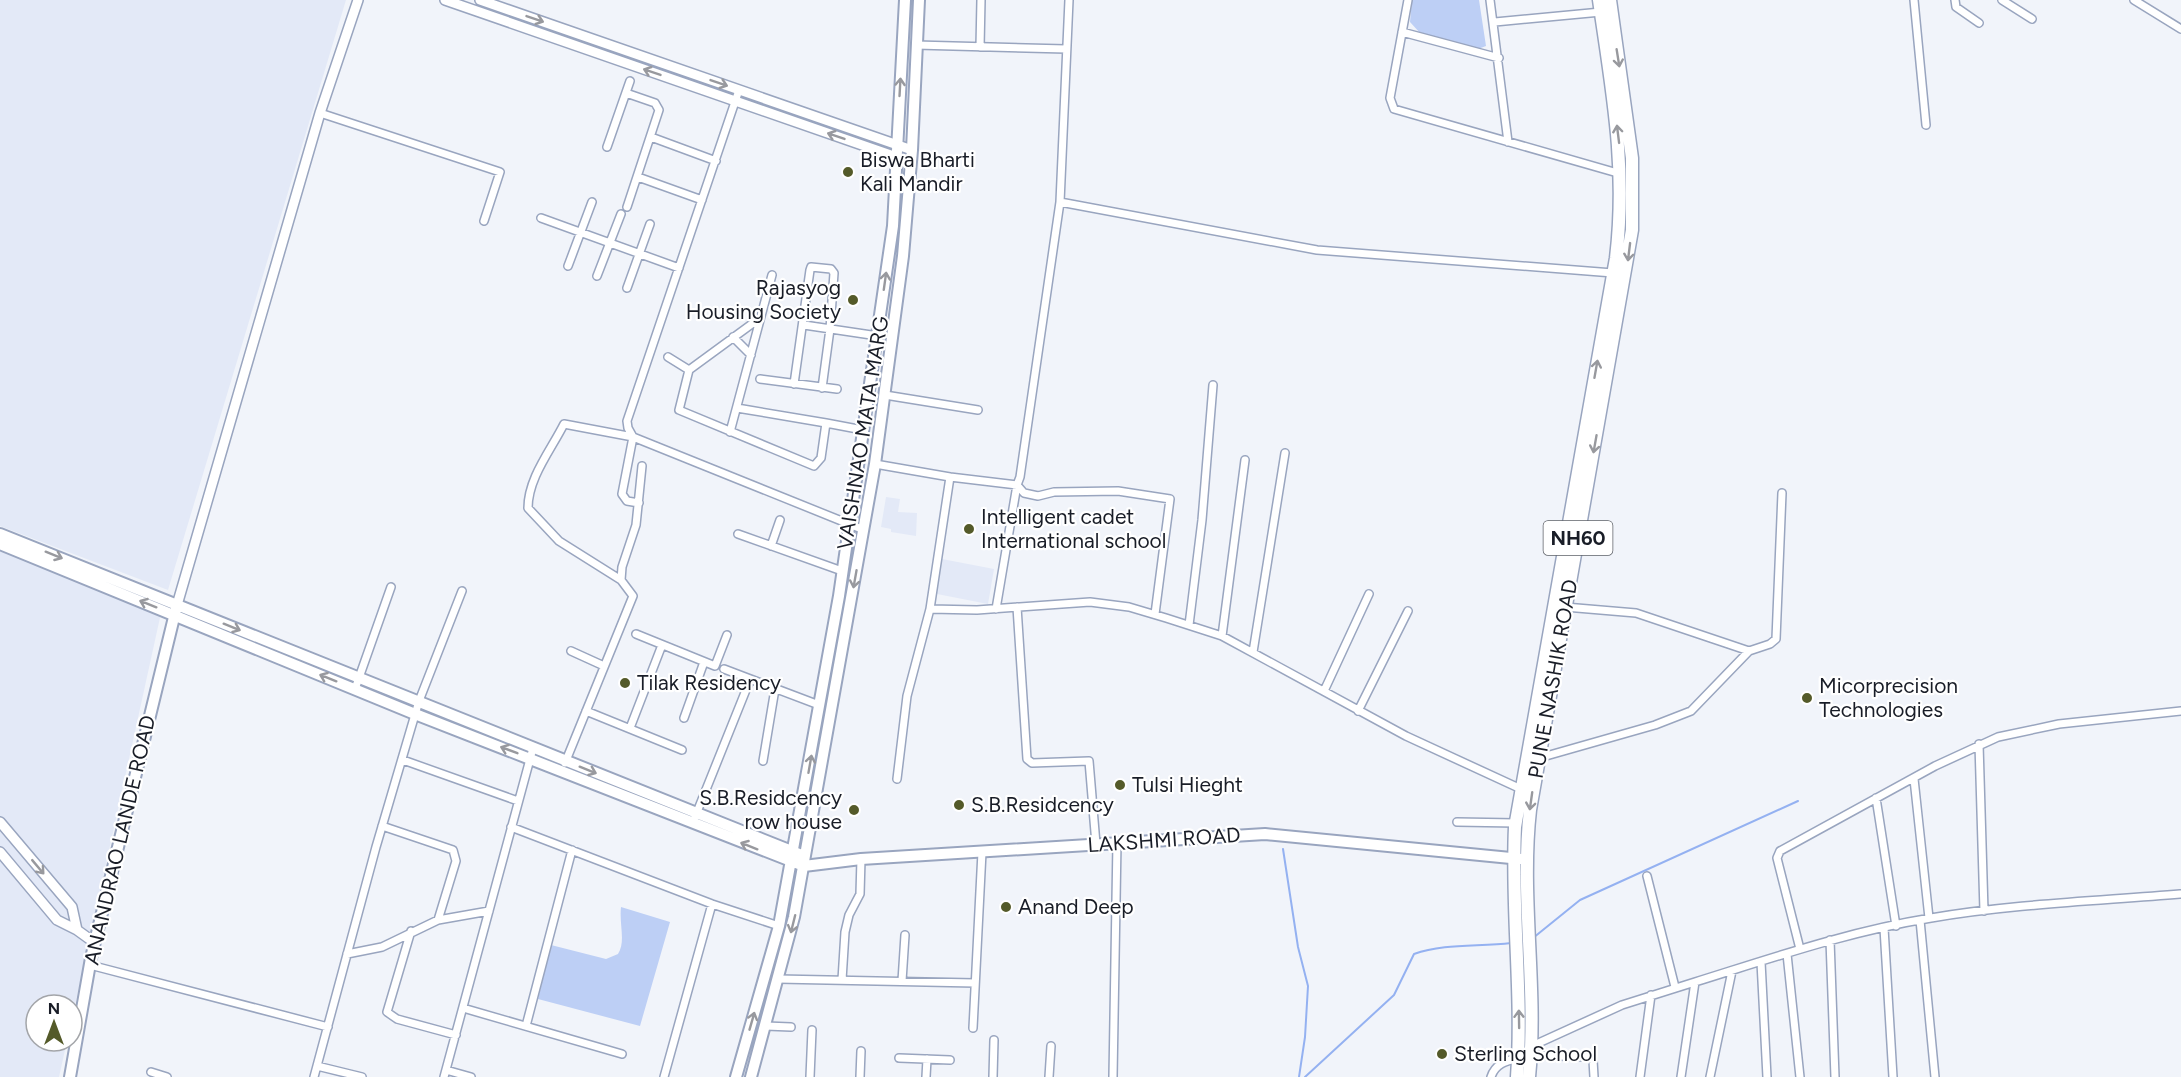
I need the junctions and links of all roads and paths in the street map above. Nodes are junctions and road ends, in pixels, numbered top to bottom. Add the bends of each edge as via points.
1 (358, 0) edge
2 (445, 0) edge
3 (480, 0) edge
4 (905, 0) edge
5 (919, 0) edge
6 (981, 0) edge
7 (1068, 0) edge
8 (1408, 0) edge
9 (1490, 0) edge
10 (1610, 0) edge
11 (1914, 0) edge
12 (1955, 0) edge
13 (2002, 0) edge
14 (2134, 0) edge
15 (1600, 6) edge
16 (2032, 19) dead end
17 (1495, 22) junction
18 (1979, 23) dead end
19 (2181, 29) edge
20 (1402, 32) junction
21 (916, 45) junction
22 (980, 47) junction
23 (1066, 49) junction
24 (1499, 58) junction
25 (630, 81) dead end
26 (739, 90) junction
27 (626, 93) junction
28 (736, 101) junction
29 (320, 112) junction
30 (1926, 125) dead end
31 (651, 137) junction
32 (1508, 142) junction
33 (897, 146) junction
34 (607, 147) dead end
35 (912, 150) junction
36 (896, 157) junction
37 (716, 161) junction
38 (911, 162) junction
39 (1622, 174) junction
40 (638, 177) junction
41 (702, 200) junction
42 (1060, 201) junction
43 (592, 202) dead end
44 (627, 207) dead end
45 (621, 214) dead end
46 (542, 218) dead end
47 (484, 221) dead end
48 (650, 224) dead end
49 (582, 233) junction
50 (609, 242) junction
51 (639, 253) junction
52 (568, 266) dead end
53 (679, 268) junction
54 (1613, 273) junction
55 (772, 275) dead end
56 (597, 276) dead end
57 (627, 288) dead end
58 (760, 318) junction
59 (804, 325) junction
60 (830, 329) junction
61 (878, 336) junction
62 (733, 337) junction
63 (751, 355) junction
64 (668, 357) dead end
65 (689, 370) junction
66 (760, 379) dead end
67 (794, 384) junction
68 (1213, 385) dead end
69 (822, 388) junction
70 (837, 390) dead end
71 (885, 395) junction
72 (737, 408) junction
73 (978, 410) dead end
74 (826, 423) junction
75 (863, 430) junction
76 (730, 432) junction
77 (633, 437) junction
78 (1285, 453) dead end
79 (1245, 460) dead end
80 (875, 465) junction
81 (642, 466) dead end
82 (950, 477) junction
83 (1017, 485) junction
84 (1782, 493) dead end
85 (639, 503) junction
86 (780, 520) dead end
87 (850, 525) junction
88 (864, 530) junction
89 (0, 534) edge
90 (738, 534) dead end
91 (0, 544) edge
92 (771, 546) junction
93 (842, 571) junction
94 (621, 580) junction
95 (391, 587) dead end
96 (462, 591) dead end
97 (1369, 594) dead end
98 (1566, 607) junction
99 (1017, 608) junction
100 (930, 609) junction
101 (996, 609) junction
102 (176, 610) junction
103 (1408, 611) dead end
104 (1155, 614) junction
105 (1188, 625) junction
106 (636, 634) dead end
107 (727, 635) dead end
108 (1222, 636) junction
109 (662, 645) junction
110 (571, 651) dead end
111 (1749, 651) junction
112 (1252, 652) junction
113 (704, 662) junction
114 (604, 666) junction
115 (724, 669) dead end
116 (359, 677) junction
117 (750, 680) junction
118 (355, 689) junction
119 (776, 689) junction
120 (1324, 692) junction
121 (419, 701) junction
122 (819, 705) junction
123 (586, 711) junction
124 (1358, 711) junction
125 (2181, 711) edge
126 (415, 714) junction
127 (684, 718) dead end
128 (630, 728) junction
129 (1979, 744) junction
130 (681, 750) dead end
131 (531, 753) junction
132 (1539, 758) junction
133 (403, 760) junction
134 (762, 761) dead end
135 (564, 766) junction
136 (897, 779) dead end
137 (1914, 779) junction
138 (1521, 789) junction
139 (1876, 798) junction
140 (518, 801) junction
141 (694, 818) junction
142 (0, 822) edge
143 (1457, 822) dead end
144 (1516, 823) junction
145 (382, 826) junction
146 (511, 827) junction
147 (1117, 842) junction
148 (1096, 844) junction
149 (572, 850) junction
150 (0, 852) edge
151 (982, 852) junction
152 (793, 858) junction
153 (861, 859) junction
154 (1520, 859) junction
155 (808, 862) junction
156 (1647, 876) dead end
157 (2180, 894) edge
158 (712, 904) junction
159 (489, 911) junction
160 (1984, 911) junction
161 (1929, 918) junction
162 (438, 920) junction
163 (1920, 920) junction
164 (779, 926) junction
165 (1896, 926) junction
166 (1884, 927) junction
167 (77, 930) junction
168 (411, 931) junction
169 (905, 936) dead end
170 (1830, 940) junction
171 (95, 943) junction
172 (1800, 949) junction
173 (347, 954) junction
174 (1787, 954) junction
175 (1761, 962) junction
176 (90, 965) junction
177 (1732, 971) junction
178 (778, 979) junction
179 (842, 980) junction
180 (902, 981) junction
181 (1695, 982) junction
182 (975, 983) junction
183 (1675, 987) junction
184 (1651, 994) junction
185 (463, 1008) junction
186 (526, 1026) junction
187 (766, 1026) junction
188 (328, 1027) junction
189 (791, 1028) dead end
190 (973, 1028) dead end
191 (812, 1030) dead end
192 (456, 1035) junction
193 (994, 1040) dead end
194 (1051, 1046) dead end
195 (1531, 1050) junction
196 (861, 1051) dead end
197 (622, 1054) dead end
198 (899, 1058) dead end
199 (1518, 1058) junction
200 (927, 1059) junction
201 (950, 1060) dead end
202 (317, 1066) junction
203 (151, 1072) dead end
204 (445, 1074) edge
205 (70, 1077) edge
206 (167, 1077) edge
207 (314, 1077) edge
208 (362, 1077) edge
209 (471, 1077) edge
210 (664, 1077) edge
211 (736, 1077) edge
212 (751, 1077) edge
213 (810, 1077) edge
214 (860, 1077) edge
215 (926, 1077) edge
216 (993, 1077) edge
217 (1049, 1077) edge
218 (1113, 1077) edge
219 (1491, 1077) edge
220 (1517, 1077) edge
221 (1529, 1077) edge
222 (1594, 1077) edge
223 (1640, 1077) edge
224 (1681, 1077) edge
225 (1710, 1077) edge
226 (1767, 1077) edge
227 (1800, 1077) edge
228 (1835, 1077) edge
229 (1893, 1077) edge
230 (1935, 1077) edge

1 - 29 street
28 -> 2 street
3 -> 26 street
33 -> 4 main road, VAISHNAO MATA MARG
5 - 21 main road, VAISHNAO MATA MARG
6 - 22 street
7 - 23 street
8 - 20 street
9 - 17 street
10 -> 98 highway, PUNE NASHIK ROAD / NH60 via 1632,159 1632,230
11 - 30 street
12 - 18 street via 1956,7
13 - 16 street
14 - 19 street
15 - 17 street
39 -> 15 highway, PUNE NASHIK ROAD / NH60
17 - 24 street
20 - 24 street
20 - 32 street via 1390,99 1394,109
21 - 22 street
21 - 35 main road, VAISHNAO MATA MARG
22 - 23 street
23 - 42 street
24 - 32 street
25 - 27 street
26 - 28 street
26 - 33 street
27 - 31 street via 658,106
27 - 34 street
36 -> 28 street
28 - 37 street
29 - 47 street via 500,172
29 - 102 street
31 - 37 street
31 - 40 street
32 - 39 street
33 - 35 street
33 - 36 main road, VAISHNAO MATA MARG
35 - 38 main road, VAISHNAO MATA MARG
36 - 38 street
61 -> 36 main road, VAISHNAO MATA MARG
37 - 41 street
38 - 71 main road, VAISHNAO MATA MARG
39 - 54 highway, PUNE NASHIK ROAD / NH60
40 - 41 street
40 - 44 street
41 - 53 street
42 - 54 street via 1317,250
42 - 83 street
43 - 49 street
45 - 50 street
46 - 49 street
48 - 51 street
49 - 50 street
49 - 52 street
50 - 51 street
50 - 56 street
51 - 53 street
51 - 57 street
53 - 77 street via 627,422
138 -> 54 highway, PUNE NASHIK ROAD / NH60
55 - 58 street
58 - 62 street
58 - 63 street
59 - 60 street
59 - 60 street via 810,270 831,269 834,273
59 - 67 street
60 - 61 street
60 - 69 street
61 - 75 main road, VAISHNAO MATA MARG
62 - 63 street
62 - 65 street
63 - 72 street
64 - 65 street
65 - 76 street via 679,410
66 - 67 street
67 - 69 street
68 - 105 street via 1204,503
69 - 70 street
71 - 73 street
71 - 80 main road, VAISHNAO MATA MARG
72 - 74 street
72 - 76 street
74 - 75 street
74 - 76 street via 821,458 814,466
75 - 87 main road, VAISHNAO MATA MARG
77 - 85 street via 622,494 627,501
77 - 87 street
77 - 94 street via 564,424 528,496 528,508 559,542
78 - 112 street
79 - 108 street
80 - 82 street
80 - 88 main road, VAISHNAO MATA MARG
81 - 85 street
82 - 83 street
82 - 100 street
83 - 101 street
83 - 104 street via 1024,493 1038,496 1054,492 1119,491 1170,499
84 - 111 street via 1778,632 1770,644
85 - 94 street
86 - 92 street
87 - 88 street
87 - 93 main road, VAISHNAO MATA MARG
88 -> 155 main road, VAISHNAO MATA MARG
89 -> 102 main road
90 - 92 street
102 -> 91 main road
92 - 93 street
93 - 122 main road, VAISHNAO MATA MARG
94 - 114 street via 633,596
95 - 116 street
96 - 121 street
97 - 120 street
98 - 111 street via 1636,612
98 - 132 highway, PUNE NASHIK ROAD / NH60
99 - 101 street
99 - 104 street via 1090,602
99 - 148 street via 1028,759 1089,761
100 - 101 street
100 - 136 street via 907,696
102 -> 116 main road
118 -> 102 main road
102 - 171 main road, ANANDRAO LANDE ROAD
103 - 124 street
104 - 105 street
105 - 108 street
106 - 109 street
107 - 113 street via 715,666
108 - 112 street
109 - 113 street
109 - 128 street
110 - 114 street
111 - 132 street via 1691,711
112 - 120 street
113 - 127 street
114 - 123 street
115 - 117 street
116 - 118 street
116 - 121 main road
117 - 119 street
117 - 141 street
118 - 126 main road
119 - 122 street
119 - 134 street
120 - 124 street
121 - 126 street
121 - 131 main road
152 -> 122 main road, VAISHNAO MATA MARG
123 - 128 street
123 - 135 street
124 - 138 street
125 - 129 street via 2059,724
131 -> 126 main road
126 - 133 street
128 - 130 street
129 - 137 street
129 - 160 street
131 - 135 main road, LAKSHMI ROAD
131 - 140 street
132 -> 154 highway, PUNE NASHIK ROAD / NH60
133 - 140 street
133 - 145 street
135 - 141 main road, LAKSHMI ROAD
137 - 139 street
137 - 161 street
138 - 144 highway, PUNE NASHIK ROAD / NH60
139 - 165 street
139 - 172 street via 1777,854
140 - 146 street
141 - 152 main road, LAKSHMI ROAD
142 -> 167 street via 72,907
143 - 144 street
144 - 154 highway, PUNE NASHIK ROAD / NH60
145 - 162 street via 453,850 456,861
145 - 173 street
146 - 149 street
146 - 159 street
147 - 148 main road, LAKSHMI ROAD
147 - 154 main road, LAKSHMI ROAD via 1265,834
147 - 218 street
148 - 151 main road, LAKSHMI ROAD
149 - 158 street
149 - 186 street
150 - 167 street via 57,920
151 - 153 main road, LAKSHMI ROAD
151 - 182 street
152 - 155 main road, LAKSHMI ROAD
152 - 164 main road, VAISHNAO MATA MARG
153 - 155 main road, LAKSHMI ROAD
153 - 179 street via 860,894 845,932
154 - 195 highway, PUNE NASHIK ROAD / NH60
199 -> 154 highway, PUNE NASHIK ROAD / NH60
155 -> 178 main road, VAISHNAO MATA MARG
156 - 183 street
157 - 160 street
158 - 164 street
158 - 210 street
159 - 162 street
159 - 185 street
160 - 161 street
161 - 163 street
162 - 168 street
163 - 165 street
163 - 230 street
211 -> 164 main road, VAISHNAO MATA MARG
165 - 166 street
166 - 170 street
166 - 229 street
167 - 171 street
168 - 173 street via 382,947
168 - 192 street via 387,1012 397,1019
169 - 180 street
170 - 172 street
170 - 228 street
171 - 176 main road, ANANDRAO LANDE ROAD
172 - 174 street
173 - 188 street
174 - 175 street
174 - 227 street
175 - 177 street
175 - 226 street
176 - 188 street
176 - 205 main road, ANANDRAO LANDE ROAD
177 - 181 street
177 - 225 street
178 - 179 street
178 - 187 main road, VAISHNAO MATA MARG
179 - 180 street
180 - 182 street
181 - 183 street
181 - 224 street
182 - 190 street
183 - 184 street
184 - 195 street
184 - 223 street
185 - 186 street
185 - 192 street
186 - 197 street
187 - 189 street
187 - 212 main road, VAISHNAO MATA MARG
188 - 202 street
191 - 213 street
192 - 204 street
193 - 216 street
194 - 217 street
195 - 221 highway, PUNE NASHIK ROAD / NH60
195 - 222 street via 1593,1060
196 - 214 street
198 - 200 street
199 - 219 street via 1505,1061
199 - 220 highway, PUNE NASHIK ROAD / NH60
200 - 201 street
200 - 215 street
202 - 207 street
202 - 208 street
203 - 206 street
204 - 209 street

